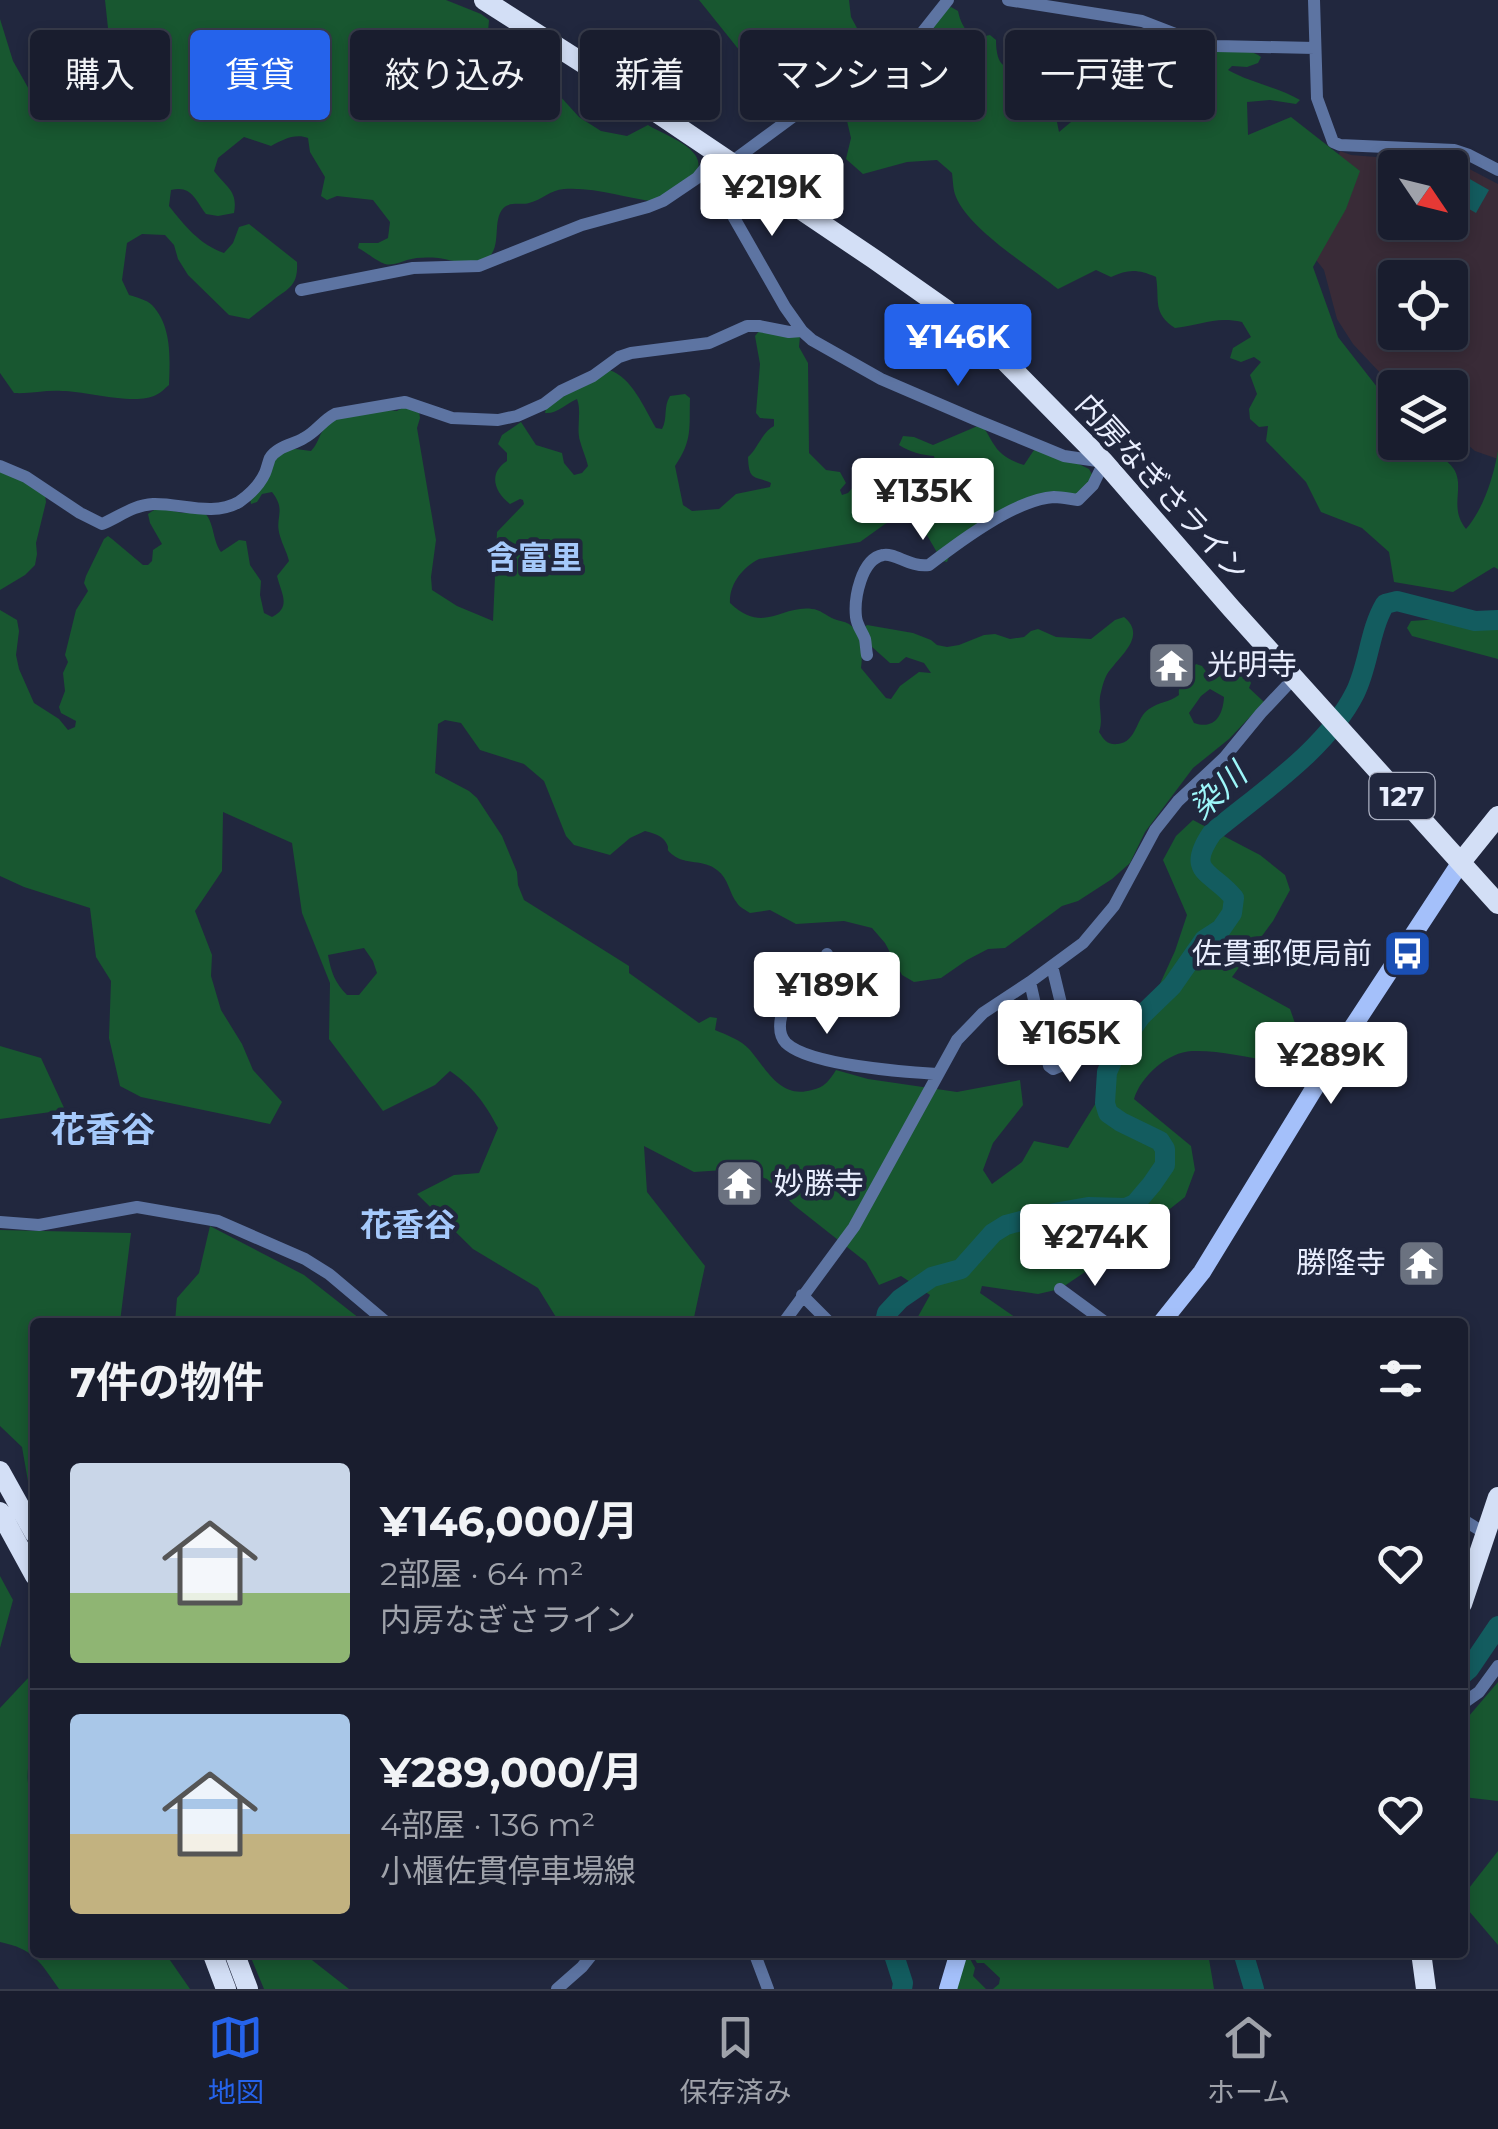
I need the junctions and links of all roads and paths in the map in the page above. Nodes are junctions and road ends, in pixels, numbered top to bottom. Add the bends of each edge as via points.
1 (484, 0) edge
2 (948, 0) edge
3 (1008, 0) edge
4 (1314, 0) edge
5 (1315, 48) junction
6 (723, 158) junction
7 (1498, 170) edge
8 (301, 290) dead end
9 (802, 331) junction
10 (1104, 462) junction
11 (0, 466) edge
12 (867, 655) dead end
13 (1294, 678) junction
14 (1498, 816) edge
15 (1461, 862) junction
16 (1498, 904) edge
17 (827, 954) dead end
18 (1052, 966) junction
19 (1030, 982) junction
20 (936, 1074) junction
21 (0, 1222) edge
22 (1060, 1290) dead end
23 (802, 1295) junction
24 (381, 1318) edge
25 (787, 1318) edge
26 (825, 1318) edge
27 (1099, 1318) edge
28 (1165, 1318) edge
29 (0, 1471) edge
30 (1498, 1497) edge
31 (0, 1512) edge
32 (1468, 1523) edge
33 (30, 1525) edge
34 (1486, 1534) junction
35 (30, 1567) edge
36 (1468, 1586) edge
37 (1498, 1666) edge
38 (1468, 1700) edge
39 (214, 1958) edge
40 (236, 1958) edge
41 (589, 1958) edge
42 (756, 1958) edge
43 (957, 1958) edge
44 (1421, 1958) edge
45 (1431, 1958) edge
46 (226, 1989) edge
47 (248, 1989) edge
48 (557, 1989) edge
49 (768, 1989) edge
50 (948, 1989) edge
51 (1426, 1989) edge
52 (1436, 1989) edge

1 - 6 highway, 内房なぎさライン / 127
2 - 6 street via 906,53 810,97 794,116
3 - 5 street via 1142,21 1199,44
4 - 5 street
5 - 7 street via 1317,98 1333,142 1454,150
6 - 8 street via 663,201 478,266 413,268
6 - 9 street via 712,181
6 - 10 highway, 内房なぎさライン / 127 via 986,342
9 - 10 street via 880,379 1064,456
9 - 11 street via 748,326 709,343 631,353 544,404 498,420 452,418 405,402 335,414 276,452 256,487 224,508 152,504 102,524
10 - 12 street via 1078,500 1052,497 1022,506 929,565 880,556 864,574 856,604
10 - 13 highway, 内房なぎさライン / 127
13 - 15 highway, 内房なぎさライン / 127
13 - 18 street via 1178,801 1114,906 1083,943
14 - 15 highway
15 - 16 highway, 内房なぎさライン / 127
15 - 28 main road via 1202,1272
17 - 20 street via 820,971 784,1007 781,1036 788,1046 835,1062
18 - 19 street
18 - 19 street via 1072,1049 1068,1062 1053,1069
19 - 20 street via 983,1013
20 - 23 street via 854,1227
21 - 24 street via 39,1226 137,1207 218,1221 304,1259
22 - 27 street
23 - 25 street
23 - 26 street
29 - 33 highway
30 - 34 highway
31 - 35 highway
32 - 34 street
34 - 36 highway
37 - 38 street
39 - 46 highway
40 - 47 highway
41 - 48 street
42 - 49 street
43 - 50 main road
44 - 51 highway
45 - 52 street

